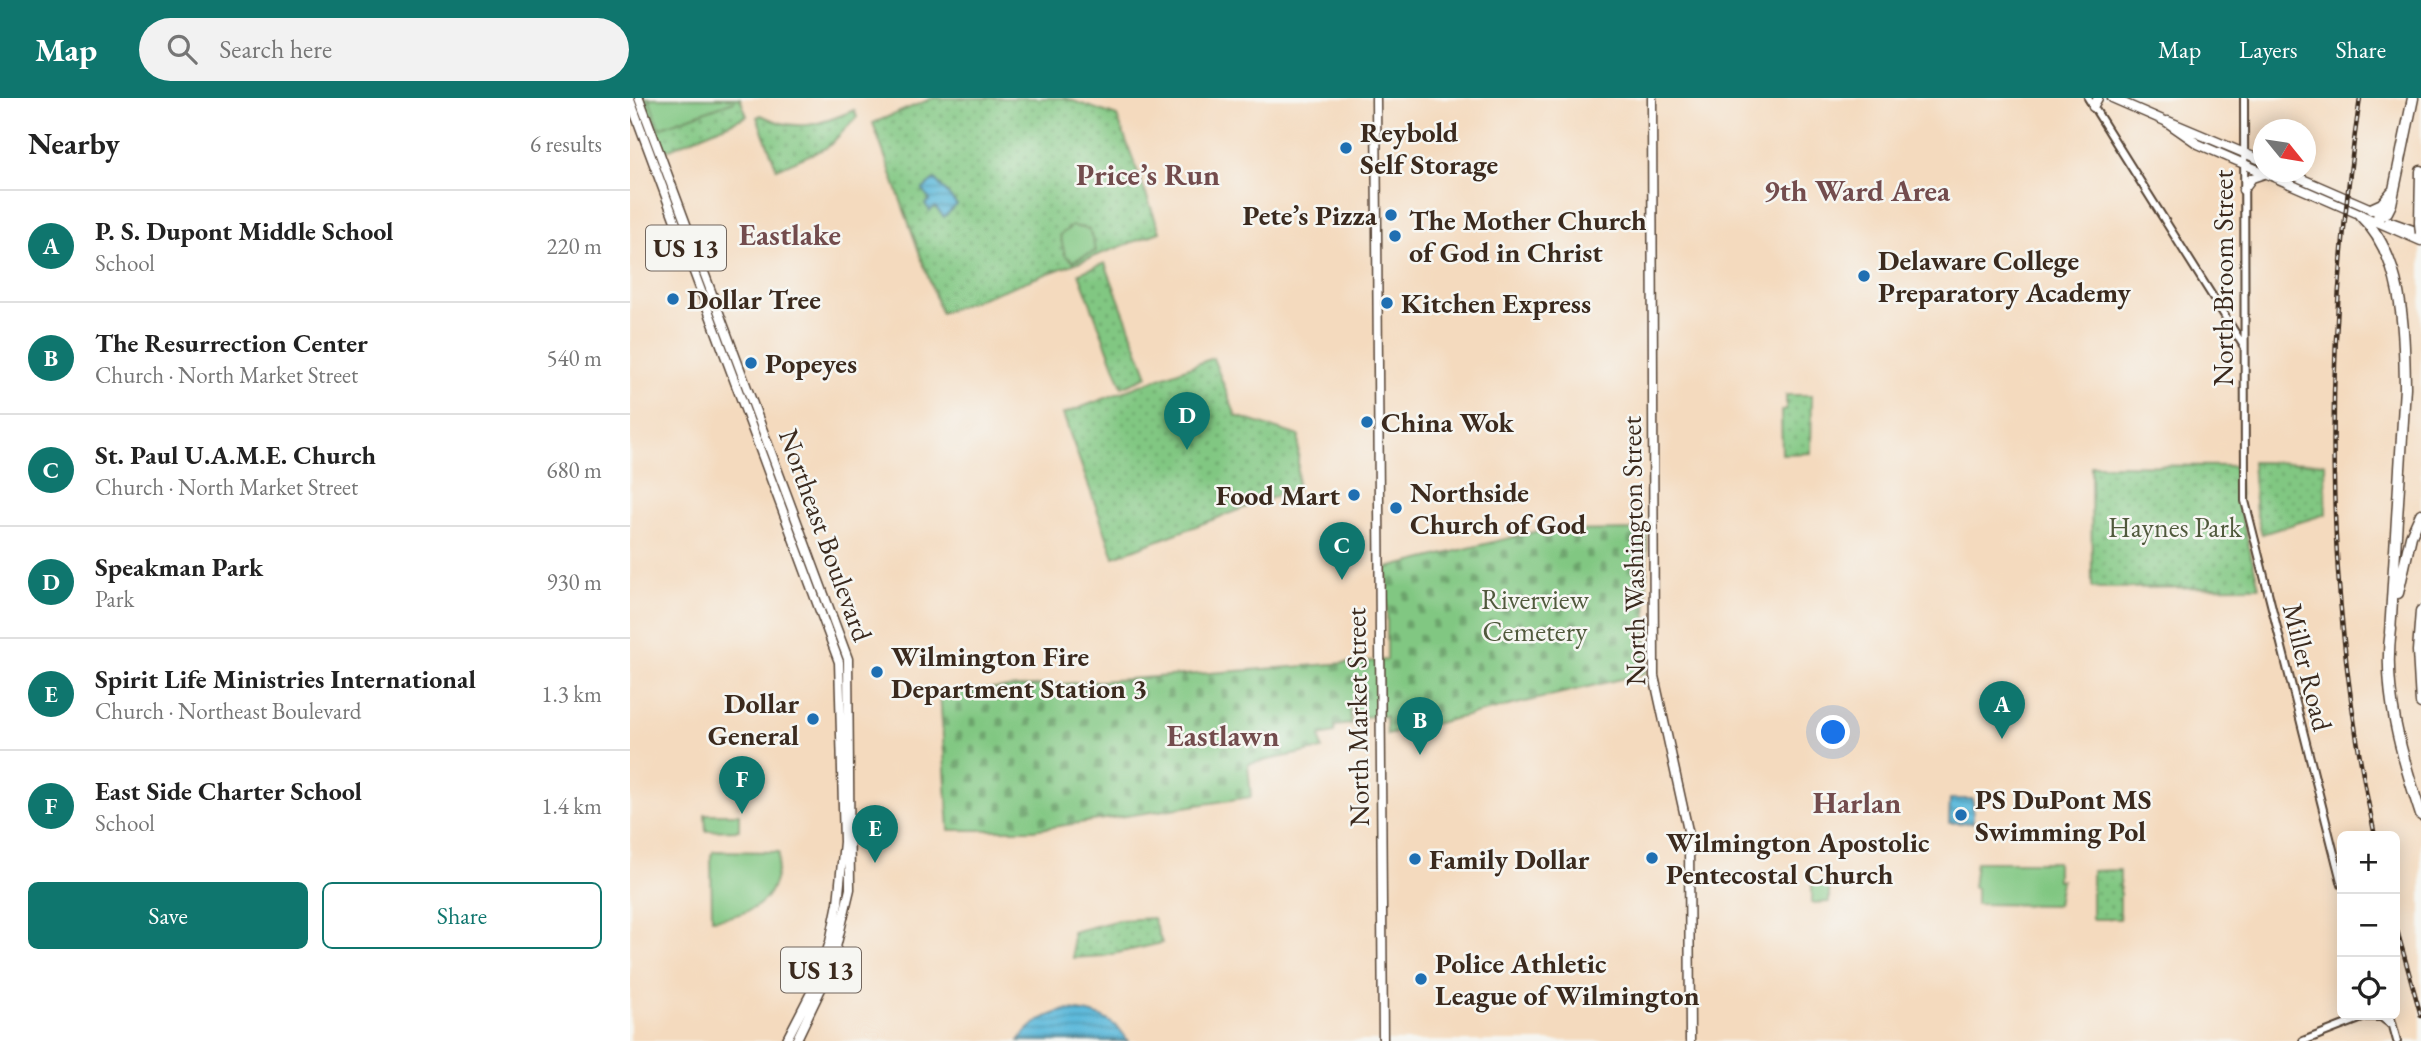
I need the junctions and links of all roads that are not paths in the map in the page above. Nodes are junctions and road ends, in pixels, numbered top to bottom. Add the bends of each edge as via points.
1 (639, 98) edge
2 (1376, 98) edge
3 (1652, 98) edge
4 (2088, 98) edge
5 (2098, 98) edge
6 (2112, 98) edge
7 (2244, 98) edge
8 (2413, 98) edge
9 (630, 100) edge
10 (2093, 107) junction
11 (634, 109) junction
12 (2165, 121) junction
13 (2244, 152) junction
14 (660, 153) junction
15 (2253, 158) edge
16 (2253, 162) edge
17 (2243, 163) junction
18 (2421, 170) edge
19 (2253, 177) edge
20 (2298, 182) edge
21 (2301, 182) edge
22 (2305, 182) edge
23 (2243, 190) junction
24 (2345, 203) junction
25 (673, 214) junction
26 (2378, 214) junction
27 (2360, 215) junction
28 (2420, 223) edge
29 (2421, 232) edge
30 (2421, 241) edge
31 (700, 259) junction
32 (2244, 346) junction
33 (2244, 457) joint
34 (768, 469) junction
35 (2421, 513) edge
36 (796, 515) junction
37 (2421, 611) edge
38 (2390, 633) junction
39 (2421, 703) edge
40 (2421, 815) edge
41 (844, 842) junction
42 (2337, 865) edge
43 (849, 894) junction
44 (2354, 1020) edge
45 (2389, 1020) edge
46 (2395, 1037) edge
47 (786, 1041) edge
48 (796, 1041) edge
49 (1383, 1041) edge
50 (1690, 1041) edge
51 (2303, 1041) edge

1 - 14 main road, Northeast Boulevard / US 13
2 - 49 main road, North Market Street
3 - 50 main road, North Washington Street via 1654,677 1689,835
4 - 10 street
5 - 10 main road
6 - 12 main road
7 - 13 street, North Broom Street
8 - 26 highway via 2391,205
9 - 11 main road, Northeast Boulevard / US 13
10 - 32 street
11 - 14 main road via 654,151
11 - 25 main road, Northeast Boulevard / US 13
12 - 13 main road
12 - 17 main road via 2198,144
13 - 15 main road
13 - 17 street, North Broom Street
14 - 31 main road, Northeast Boulevard / US 13
16 - 17 main road
17 - 23 street, North Broom Street
18 - 28 highway
19 - 23 main road
20 - 24 main road
21 - 26 main road
22 - 24 main road
23 - 32 street, North Broom Street
24 - 26 main road
24 - 27 main road
25 - 31 main road via 680,218
25 - 34 main road, Northeast Boulevard / US 13
26 - 29 main road
27 - 30 main road
27 - 38 highway via 2385,246 2396,285 2404,347
28 - 29 highway, bridge
31 - 36 main road, Northeast Boulevard / US 13
32 - 33 street, North Broom Street
33 - 42 street, Miller Road via 2246,507
34 - 36 main road via 789,512
34 - 41 main road, Northeast Boulevard / US 13 via 839,662
35 - 38 highway via 2402,572
36 - 43 main road, Northeast Boulevard / US 13 via 848,659
37 - 39 highway
38 - 40 highway via 2390,691
41 - 43 main road
41 - 47 main road, US 13 via 829,946 810,998
43 - 48 main road, Northeast Boulevard / US 13 via 831,968
44 - 51 street
45 - 46 street

